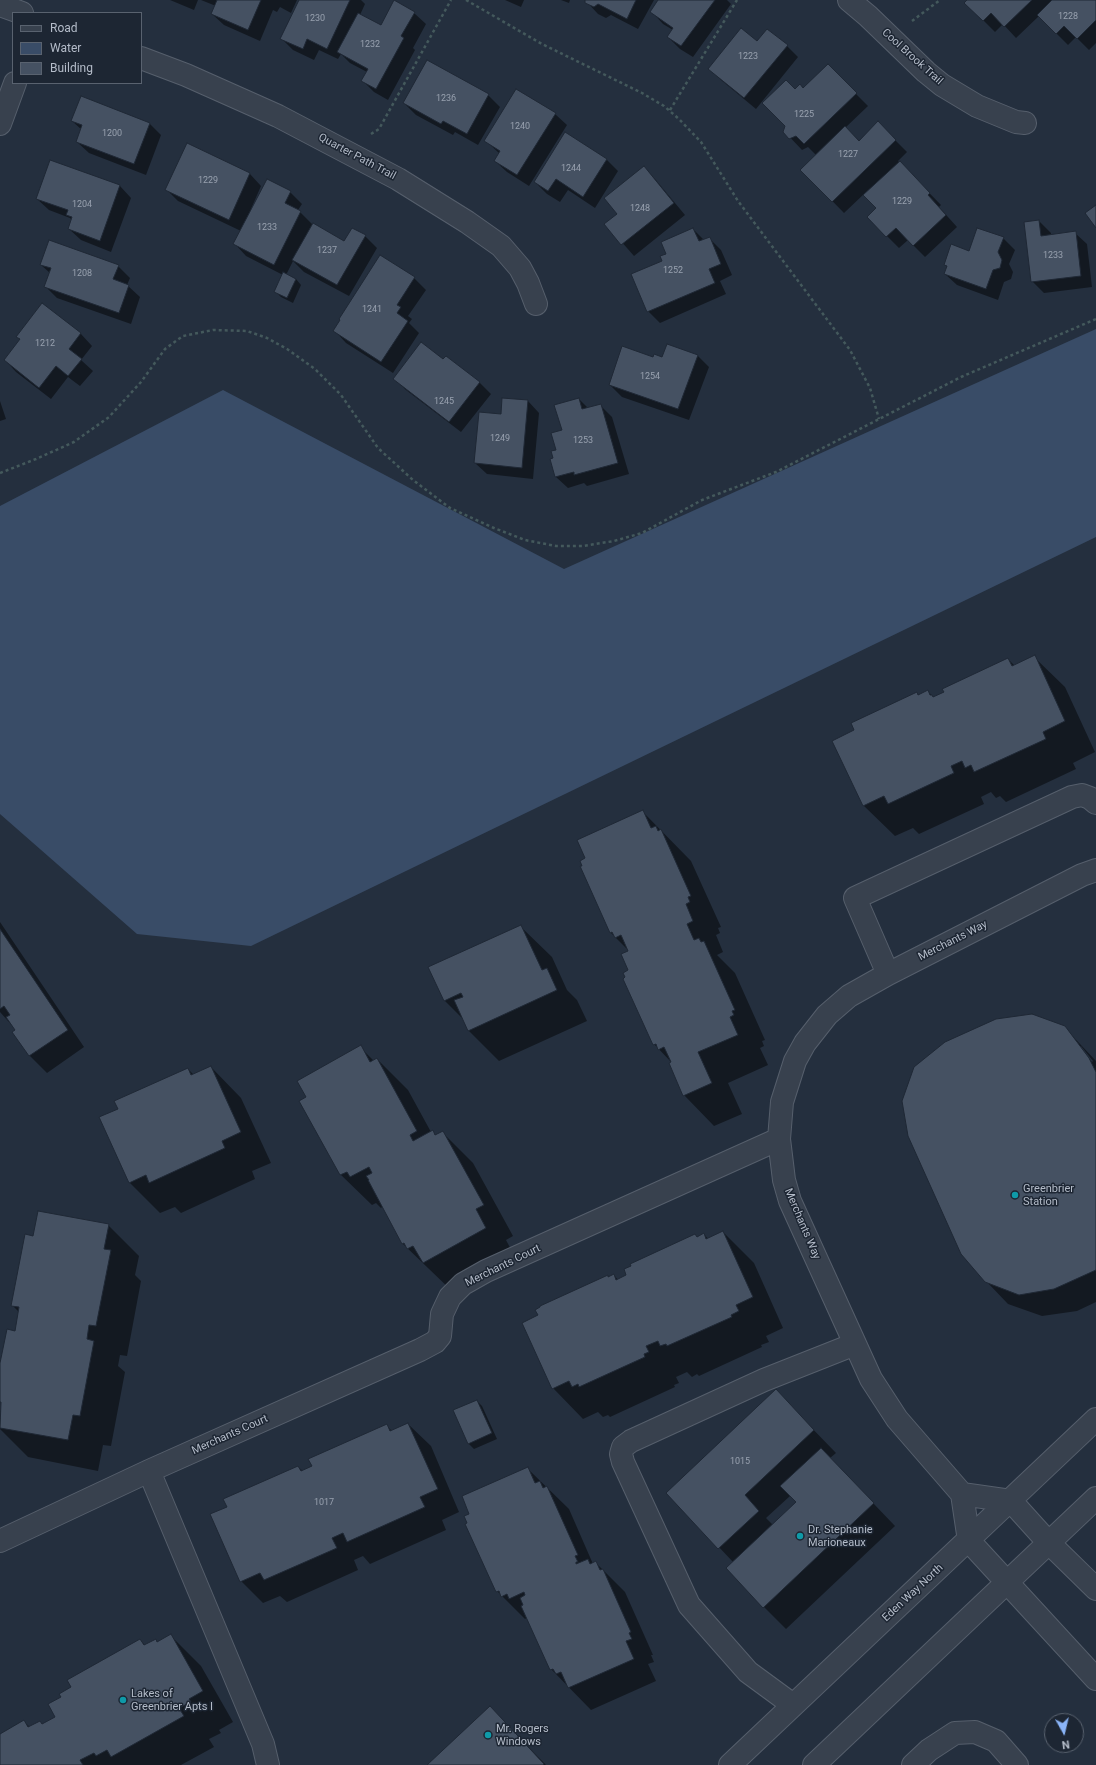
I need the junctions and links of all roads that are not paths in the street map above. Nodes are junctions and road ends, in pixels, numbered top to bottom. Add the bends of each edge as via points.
1 (849, 0) edge
2 (0, 5) edge
3 (19, 12) edge
4 (142, 58) edge
5 (16, 84) edge
6 (1026, 123) dead end
7 (0, 124) edge
8 (536, 304) dead end
9 (1096, 803) edge
10 (1096, 870) edge
11 (888, 974) junction
12 (779, 1139) junction
13 (855, 1344) junction
14 (1096, 1419) edge
15 (149, 1471) junction
16 (962, 1494) junction
17 (1096, 1498) edge
18 (1010, 1501) junction
19 (969, 1540) junction
20 (0, 1541) edge
21 (1048, 1542) junction
22 (1007, 1581) junction
23 (1096, 1589) edge
24 (1096, 1679) edge
25 (793, 1705) junction
26 (268, 1765) edge
27 (730, 1765) edge
28 (814, 1765) edge
29 (913, 1765) edge
30 (1017, 1765) edge

1 - 6 street, Cool Brook Trail via 942,85 977,106 1016,122
2 - 3 street
4 - 8 street, Quarter Path Trail via 278,116 398,178 501,246 520,268
5 - 7 street
9 - 11 street via 1082,795 1072,797 855,898
10 - 11 street, Merchants Way
11 - 12 street, Merchants Way via 848,996 805,1043 795,1061 782,1102
12 - 13 street, Merchants Way via 784,1180 790,1201
12 - 15 street, Merchants Court via 463,1284 450,1297 442,1314 440,1336 435,1342
13 - 16 street, Merchants Way via 871,1379 897,1419
13 - 25 street via 764,1380 631,1441 623,1446 621,1454 689,1605 748,1672
14 - 18 street, Eden Way North
15 - 20 street, Merchants Court
15 - 26 street via 263,1744
16 - 18 street
16 - 19 street
17 - 21 street
18 - 19 street, Eden Way North
18 - 21 street
19 - 22 street
19 - 25 street, Eden Way North
21 - 22 street
21 - 23 street
22 - 24 street
22 - 28 street
25 - 27 street, Eden Way North
29 - 30 street via 955,1733 975,1732 996,1741

